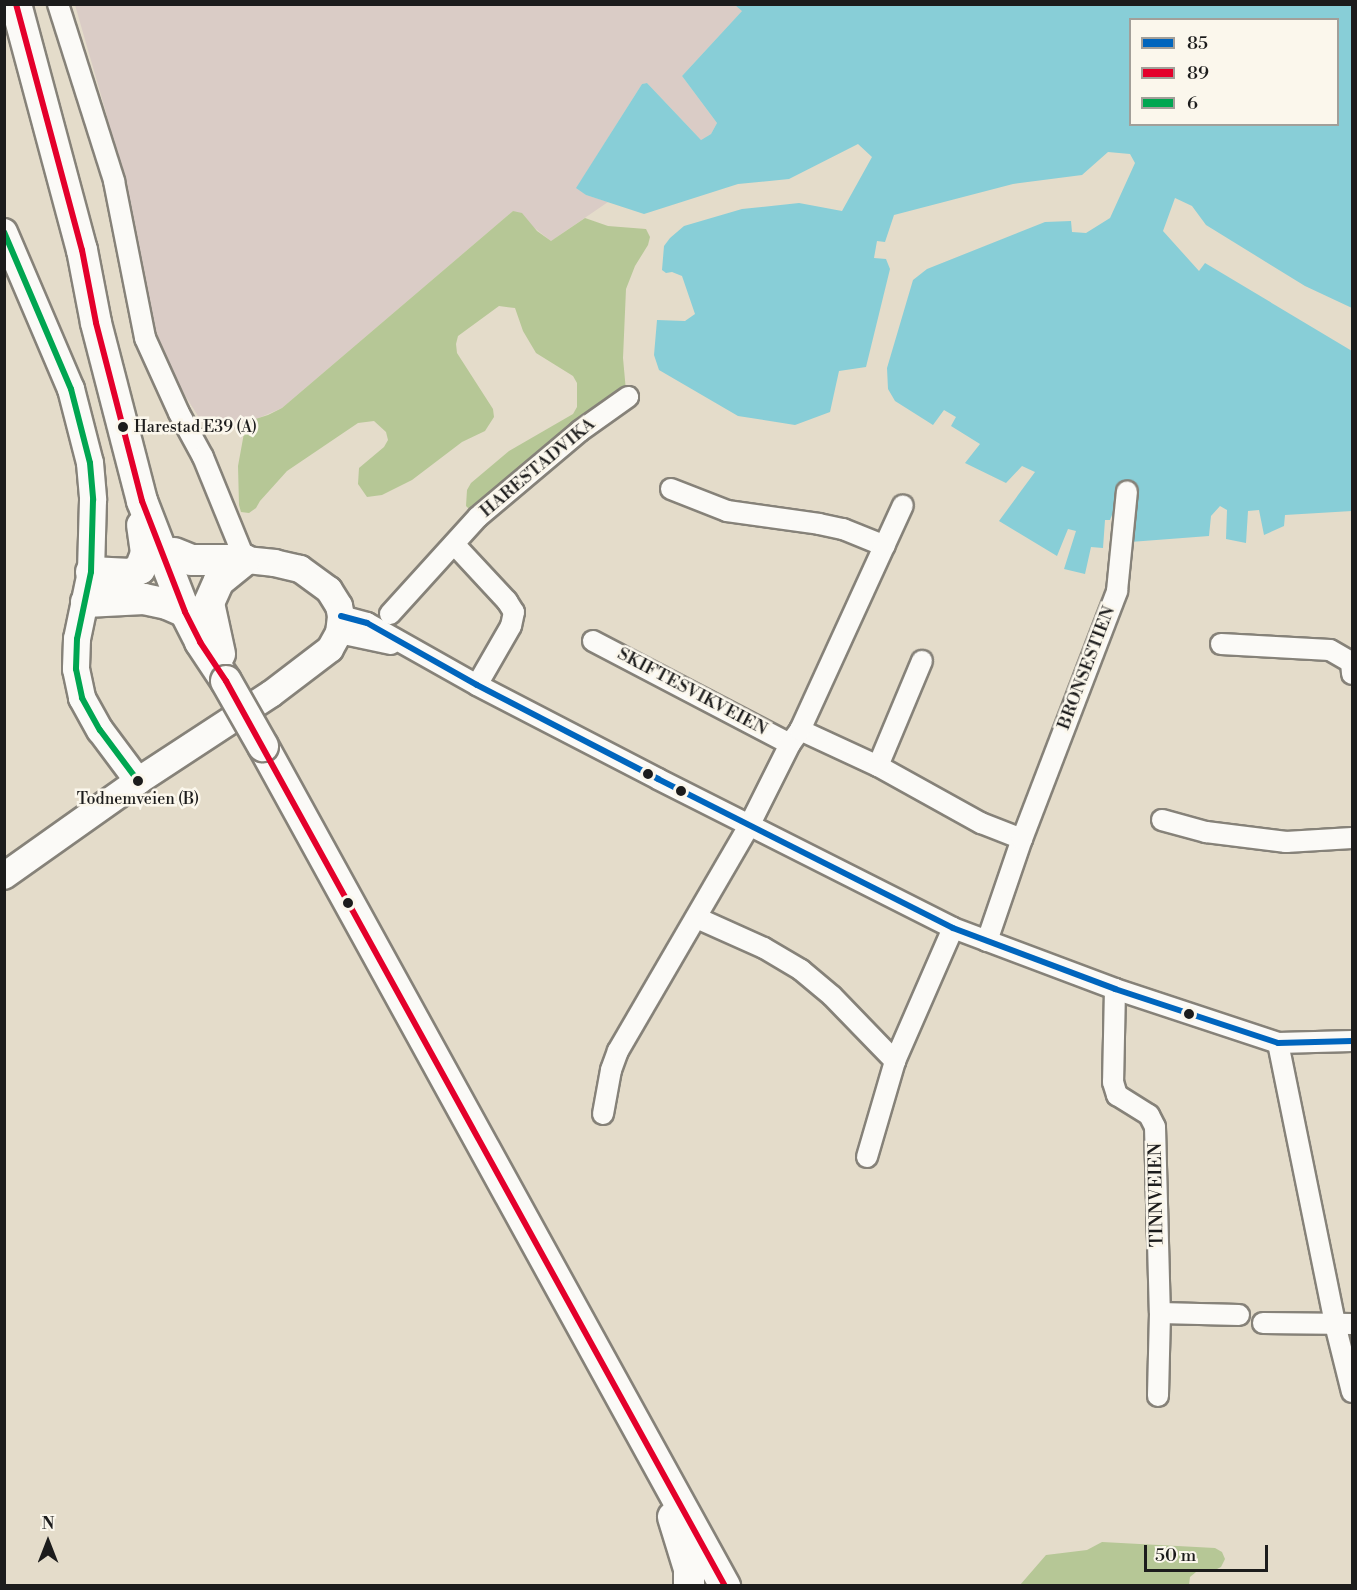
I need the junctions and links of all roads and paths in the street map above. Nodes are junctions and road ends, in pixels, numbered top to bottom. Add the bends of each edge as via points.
1 (16, 4) edge
2 (58, 4) edge
3 (4, 232) edge
4 (82, 250) junction
5 (628, 397) dead end
6 (671, 489) dead end
7 (1127, 491) dead end
8 (142, 501) junction
9 (903, 505) dead end
10 (454, 544) junction
11 (885, 546) junction
12 (169, 557) junction
13 (245, 560) junction
14 (91, 572) junction
15 (86, 602) junction
16 (185, 612) junction
17 (390, 614) dead end
18 (340, 624) junction
19 (593, 641) dead end
20 (1221, 644) dead end
21 (922, 660) dead end
22 (224, 672) junction
23 (1353, 674) edge
24 (477, 685) junction
25 (795, 737) junction
26 (878, 766) junction
27 (138, 781) junction
28 (1162, 820) dead end
29 (749, 826) junction
30 (1353, 838) edge
31 (1022, 839) junction
32 (4, 876) edge
33 (697, 918) junction
34 (953, 928) junction
35 (987, 941) junction
36 (1115, 989) junction
37 (1353, 1041) edge
38 (1278, 1043) junction
39 (895, 1061) junction
40 (603, 1114) dead end
41 (867, 1157) dead end
42 (1160, 1313) junction
43 (1239, 1315) dead end
44 (1263, 1323) dead end
45 (1344, 1324) edge
46 (1353, 1392) edge
47 (1158, 1396) dead end
48 (650, 1449) junction
49 (689, 1586) edge
50 (725, 1586) edge

1 - 4 highway
2 - 13 street via 114,181 145,338 203,457
3 - 14 main road via 83,425 93,500
4 - 8 highway via 96,323
4 - 12 highway via 108,318
5 - 10 street, HARESTADVIKA via 580,430 487,509
6 - 11 street via 727,511 843,529
7 - 31 street, BRONSESTIEN via 1117,591
8 - 12 highway
8 - 14 highway via 146,553 140,569 130,574
9 - 11 street
10 - 17 street, HARESTADVIKA
10 - 24 street via 514,612 511,626
11 - 25 street
12 - 13 highway
12 - 16 highway
12 - 22 highway
13 - 18 main road via 288,565 311,575 335,597
13 - 22 highway via 219,581 209,603
14 - 15 main road
15 - 16 highway via 144,599
15 - 27 main road via 76,659 82,698
16 - 22 highway
18 - 24 street via 406,647
18 - 27 main road via 319,659 221,729
19 - 25 street, SKIFTESVIKVEIEN
20 - 23 street via 1330,650 1351,662
21 - 26 street
22 - 48 highway, bridge
24 - 29 street
25 - 26 street, SKIFTESVIKVEIEN
25 - 29 street
26 - 31 street, SKIFTESVIKVEIEN via 981,823
27 - 32 main road
28 - 30 street via 1206,832 1286,842
29 - 33 street
29 - 34 street
31 - 35 street, BRONSESTIEN
33 - 39 street via 764,948 801,970
33 - 40 street via 618,1051
34 - 35 street
34 - 39 street
35 - 36 street
36 - 38 street
36 - 42 street, TINNVEIEN via 1113,1082 1117,1095 1149,1115 1155,1127
37 - 38 street
38 - 45 street
39 - 41 street
42 - 43 street
42 - 47 street, TINNVEIEN
44 - 45 street
45 - 46 street
48 - 49 highway via 682,1545
48 - 50 highway

